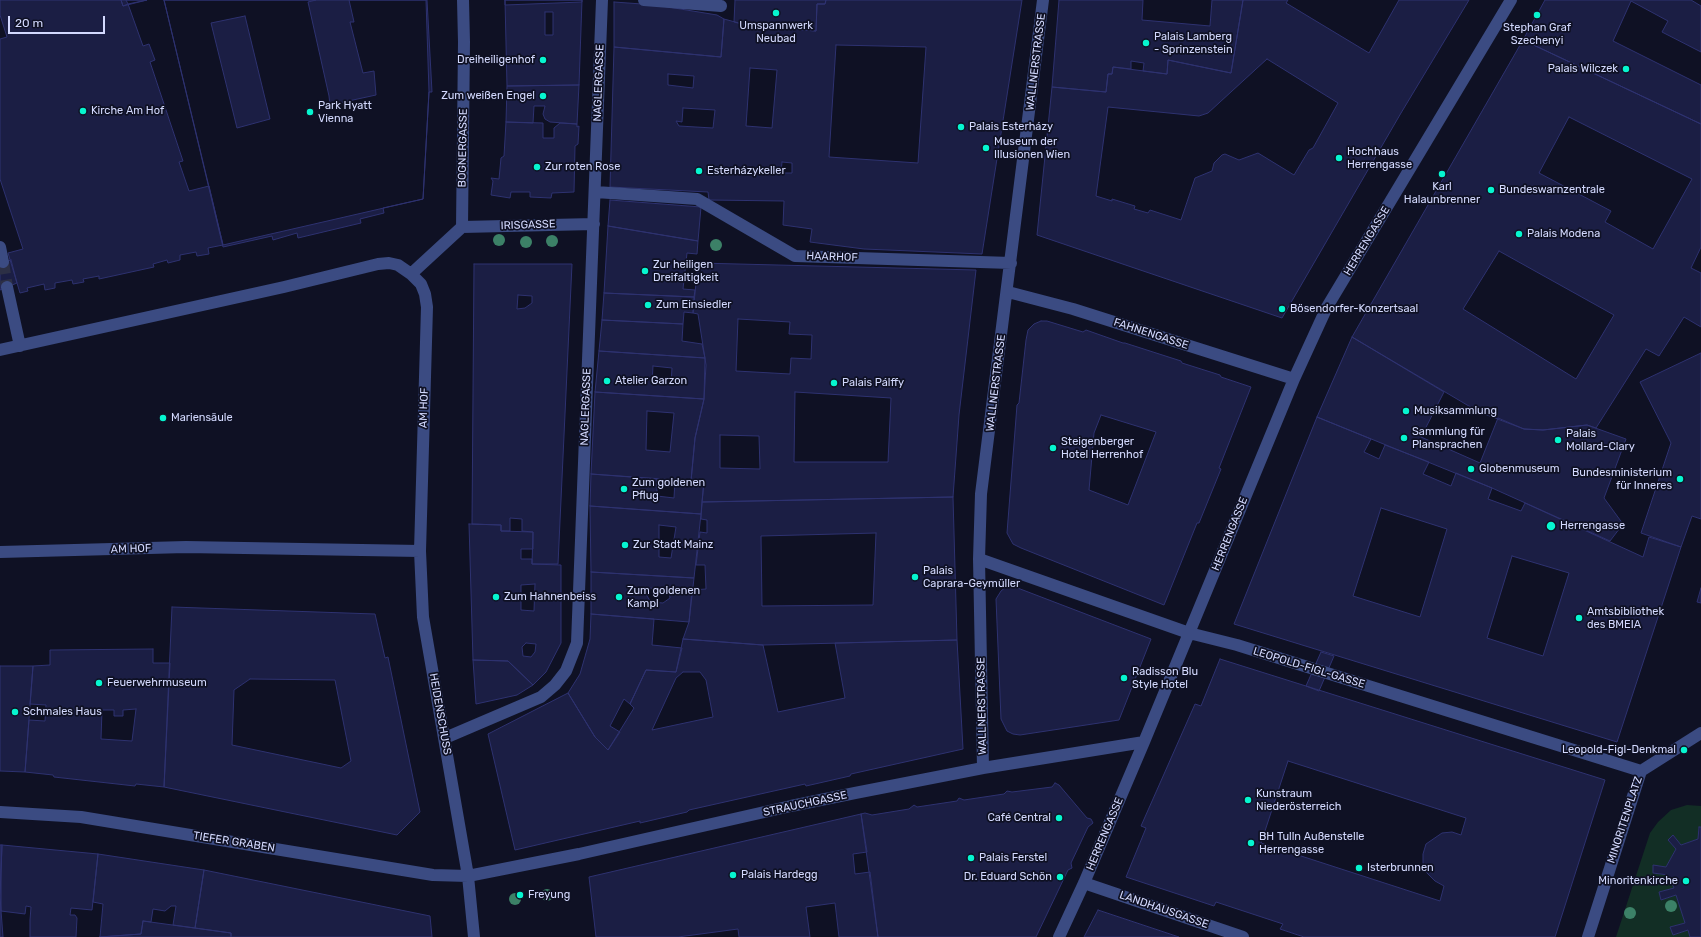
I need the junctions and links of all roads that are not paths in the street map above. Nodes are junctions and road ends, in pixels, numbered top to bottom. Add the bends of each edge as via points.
1 (463, 0) edge
2 (602, 0) edge
3 (644, 0) edge
4 (1043, 0) edge
5 (1511, 0) edge
6 (721, 6) dead end
7 (596, 192) junction
8 (594, 224) junction
9 (462, 227) junction
10 (0, 247) edge
11 (3, 262) dead end
12 (1011, 263) junction
13 (411, 274) junction
14 (7, 287) tunnel mouth
15 (1008, 292) junction
16 (20, 346) junction
17 (0, 350) edge
18 (1294, 379) junction
19 (420, 551) junction
20 (0, 552) edge
21 (979, 559) junction
22 (1189, 633) junction
23 (1701, 733) edge
24 (445, 738) junction
25 (1144, 742) junction
26 (983, 768) junction
27 (1641, 771) junction
28 (0, 812) edge
29 (468, 876) junction
30 (1084, 883) junction
31 (474, 937) edge
32 (1059, 937) edge
33 (1243, 937) edge
34 (1588, 937) edge

1 - 9 street, BOGNERGASSE
2 - 7 street, NAGLERGASSE
3 - 6 street
4 - 12 street, WALLNERSTRASSE
5 - 18 street, HERRENGASSE via 1327,307
7 - 8 street, NAGLERGASSE
7 - 12 street, HAARHOF via 697,199 795,256
8 - 9 street, IRISGASSE
8 - 24 street, NAGLERGASSE via 577,643 566,670 555,686 541,697
9 - 13 street
10 - 11 street
12 - 15 street, WALLNERSTRASSE
13 - 16 street, AM HOF via 398,265 378,264
13 - 19 street, AM HOF via 421,284 428,307
14 - 16 street
15 - 18 street, FAHNENGASSE via 1073,309
15 - 21 street, WALLNERSTRASSE via 981,494
16 - 17 street, AM HOF
18 - 22 street, HERRENGASSE
19 - 20 street, AM HOF via 186,547
19 - 24 street, HEIDENSCHUSS via 424,617
21 - 22 street, LEOPOLD-FIGL-GASSE
21 - 26 street, WALLNERSTRASSE
22 - 25 street, HERRENGASSE
22 - 27 street, LEOPOLD-FIGL-GASSE via 1237,645
23 - 27 street, MINORITENPLATZ
24 - 29 street, HEIDENSCHUSS
25 - 26 street, STRAUCHGASSE
25 - 30 street, HERRENGASSE
26 - 29 street, STRAUCHGASSE via 792,806
27 - 34 street, MINORITENPLATZ
28 - 29 street, TIEFER GRABEN via 81,817 433,875
29 - 31 street
30 - 32 street, HERRENGASSE
30 - 33 street, LANDHAUSGASSE

